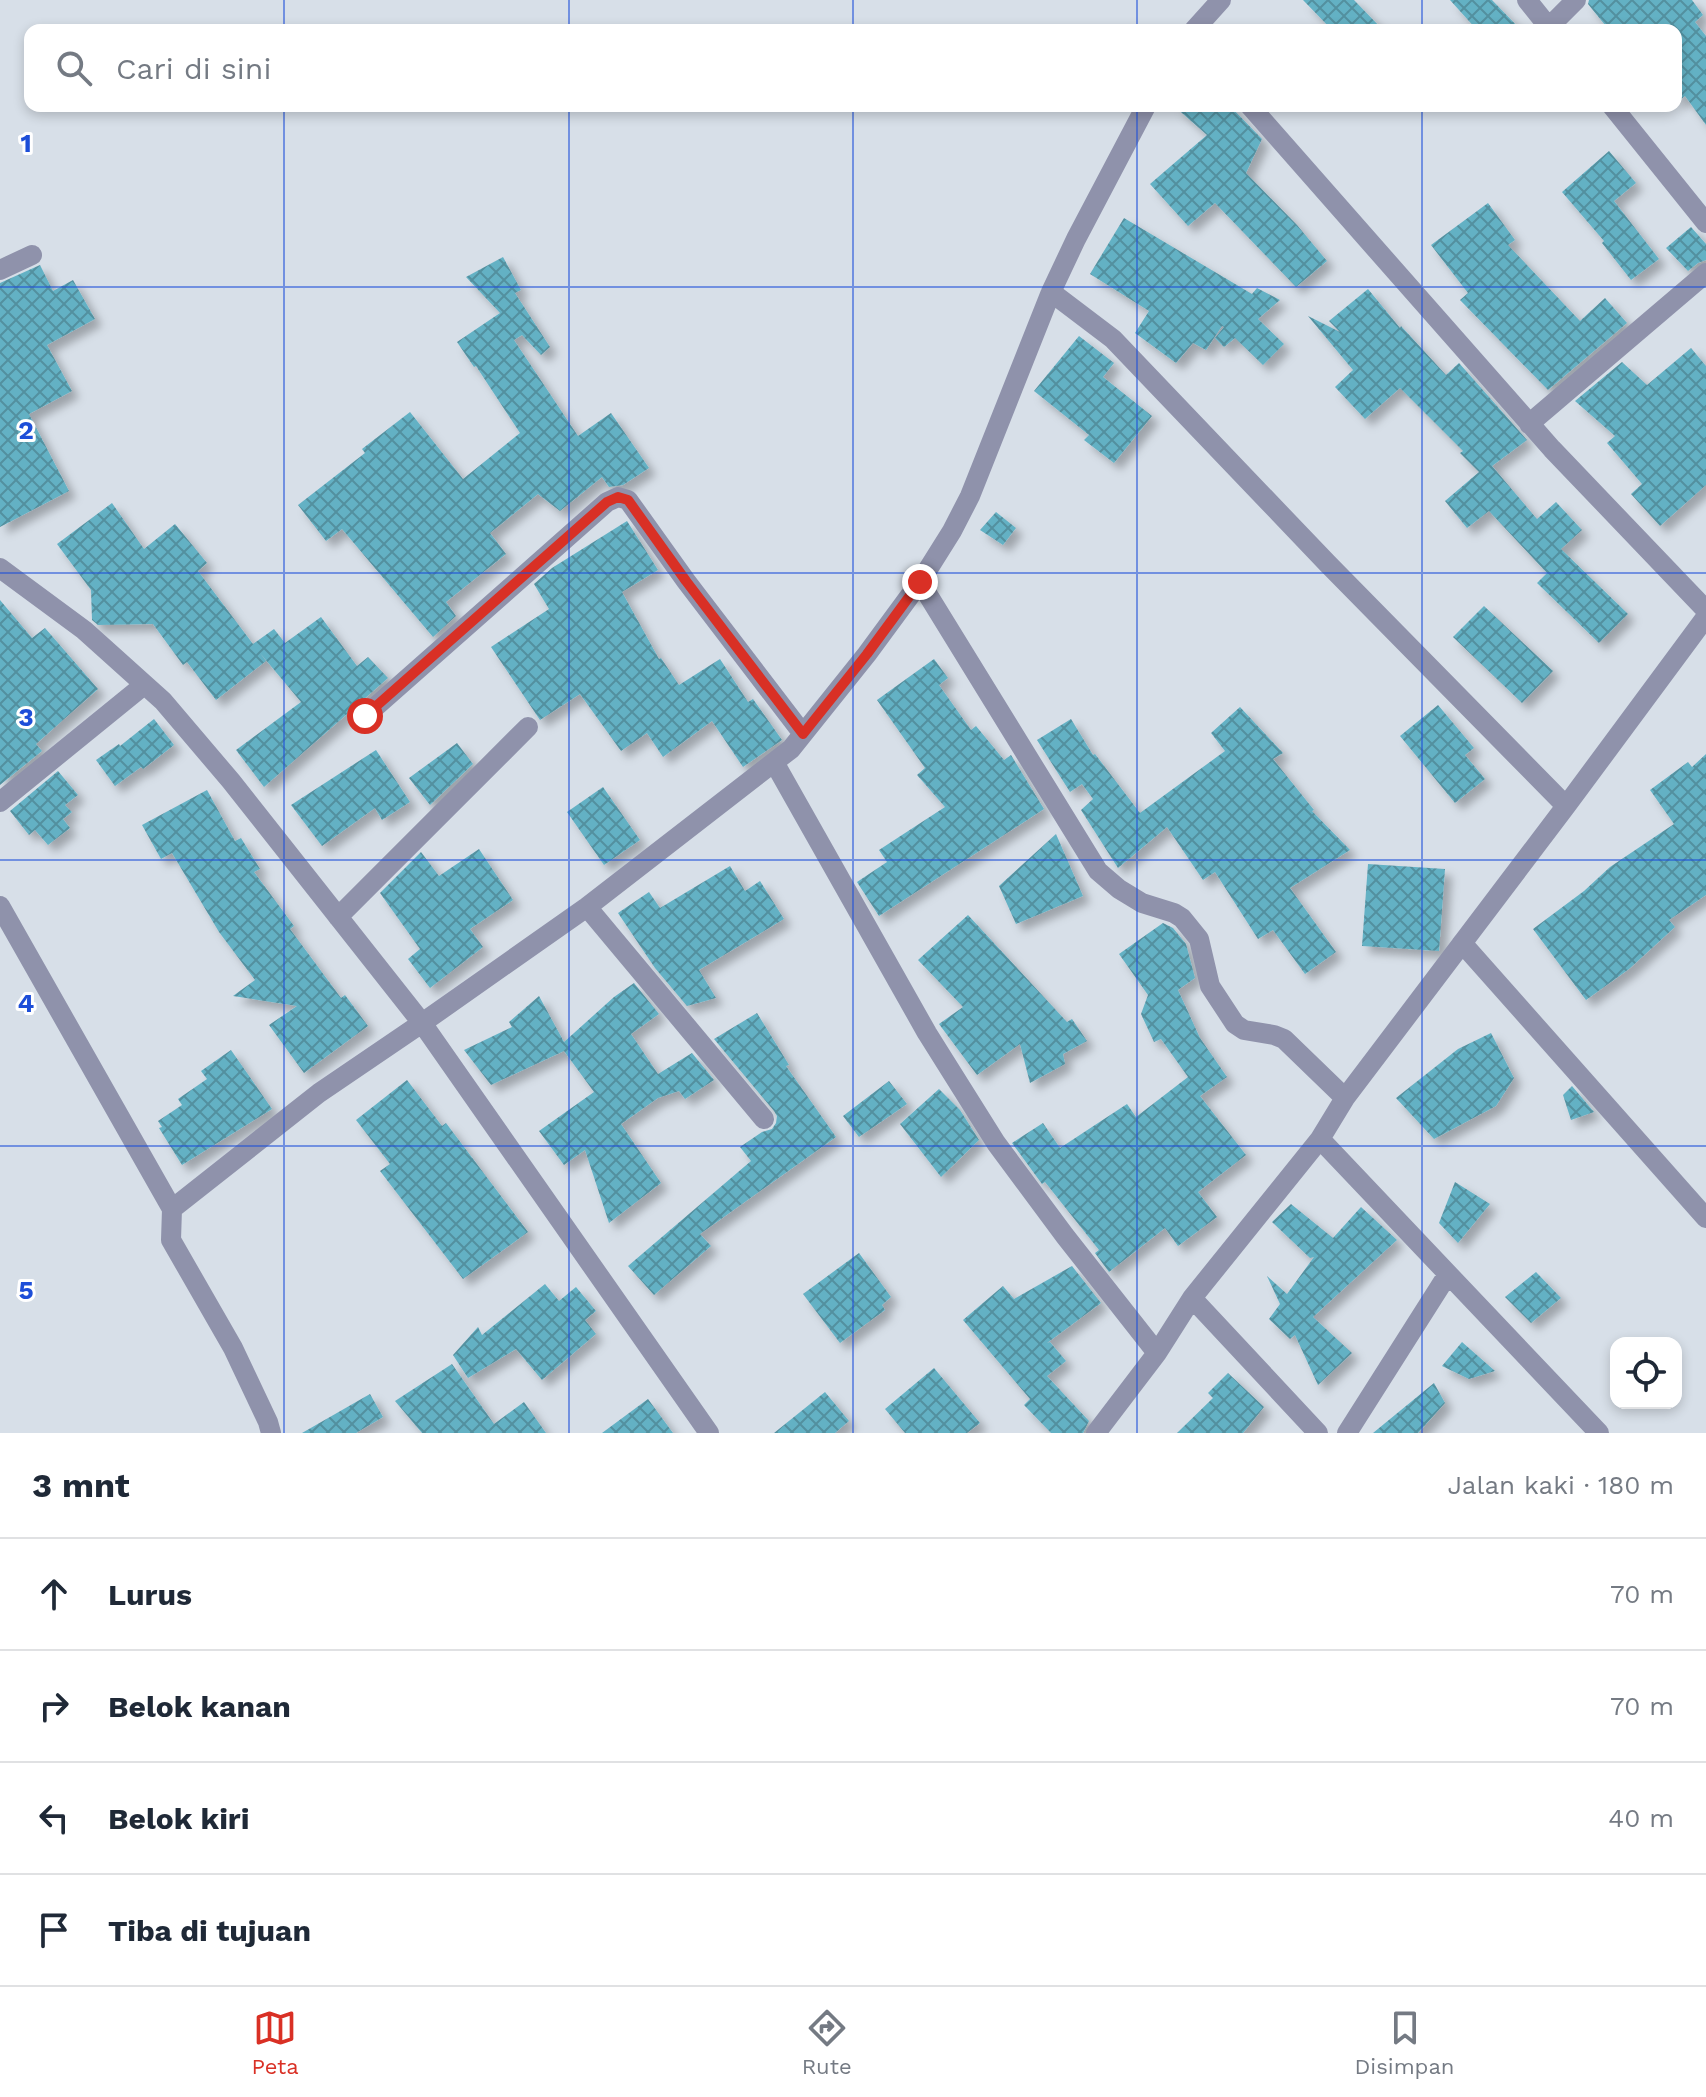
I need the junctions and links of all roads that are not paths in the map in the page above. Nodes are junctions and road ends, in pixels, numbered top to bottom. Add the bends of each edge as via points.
1 (1221, 0) edge
2 (1527, 0) edge
3 (1576, 0) edge
4 (1199, 24) edge
5 (1546, 24) edge
6 (1554, 24) edge
7 (1143, 112) edge
8 (1255, 112) edge
9 (1617, 112) edge
10 (1706, 223) edge
11 (32, 255) dead end
12 (0, 270) edge
13 (1706, 273) edge
14 (1051, 292) junction
15 (1529, 424) junction
16 (0, 568) edge
17 (920, 582) junction
18 (1706, 610) edge
19 (1706, 617) edge
20 (144, 685) junction
21 (365, 716) dead end
22 (528, 727) dead end
23 (803, 734) junction
24 (774, 762) junction
25 (0, 802) edge
26 (1566, 806) junction
27 (0, 906) edge
28 (587, 907) junction
29 (338, 917) junction
30 (1462, 943) junction
31 (422, 1023) junction
32 (1345, 1098) junction
33 (764, 1119) dead end
34 (1320, 1139) junction
35 (172, 1209) junction
36 (1706, 1218) edge
37 (1448, 1274) junction
38 (1192, 1298) junction
39 (1157, 1353) junction
40 (271, 1433) edge
41 (709, 1433) edge
42 (1096, 1433) edge
43 (1318, 1433) edge
44 (1347, 1433) edge
45 (1599, 1433) edge

1 - 4 street
2 - 5 street
3 - 6 street
7 - 14 street
8 - 15 street
9 - 10 street
11 - 12 street
13 - 15 street
14 - 17 street via 970,496
14 - 26 street via 1113,339
15 - 18 street
16 - 20 street via 84,630
17 - 23 street
17 - 32 street via 1098,871 1142,903 1182,918 1199,939 1210,986 1235,1024 1284,1039
19 - 26 street
20 - 25 street
20 - 29 street via 231,781
21 - 23 street via 618,497 628,500
22 - 29 street
23 - 24 street
24 - 28 street
24 - 39 street via 927,1033 996,1143
26 - 30 street
27 - 35 street
28 - 31 street
28 - 33 street
29 - 31 street
30 - 32 street
30 - 36 street
31 - 35 street via 319,1093
31 - 41 street
32 - 34 street
34 - 37 street
34 - 38 street
35 - 40 street via 171,1240 233,1348
37 - 44 street
37 - 45 street
38 - 39 street
38 - 43 street
39 - 42 street

